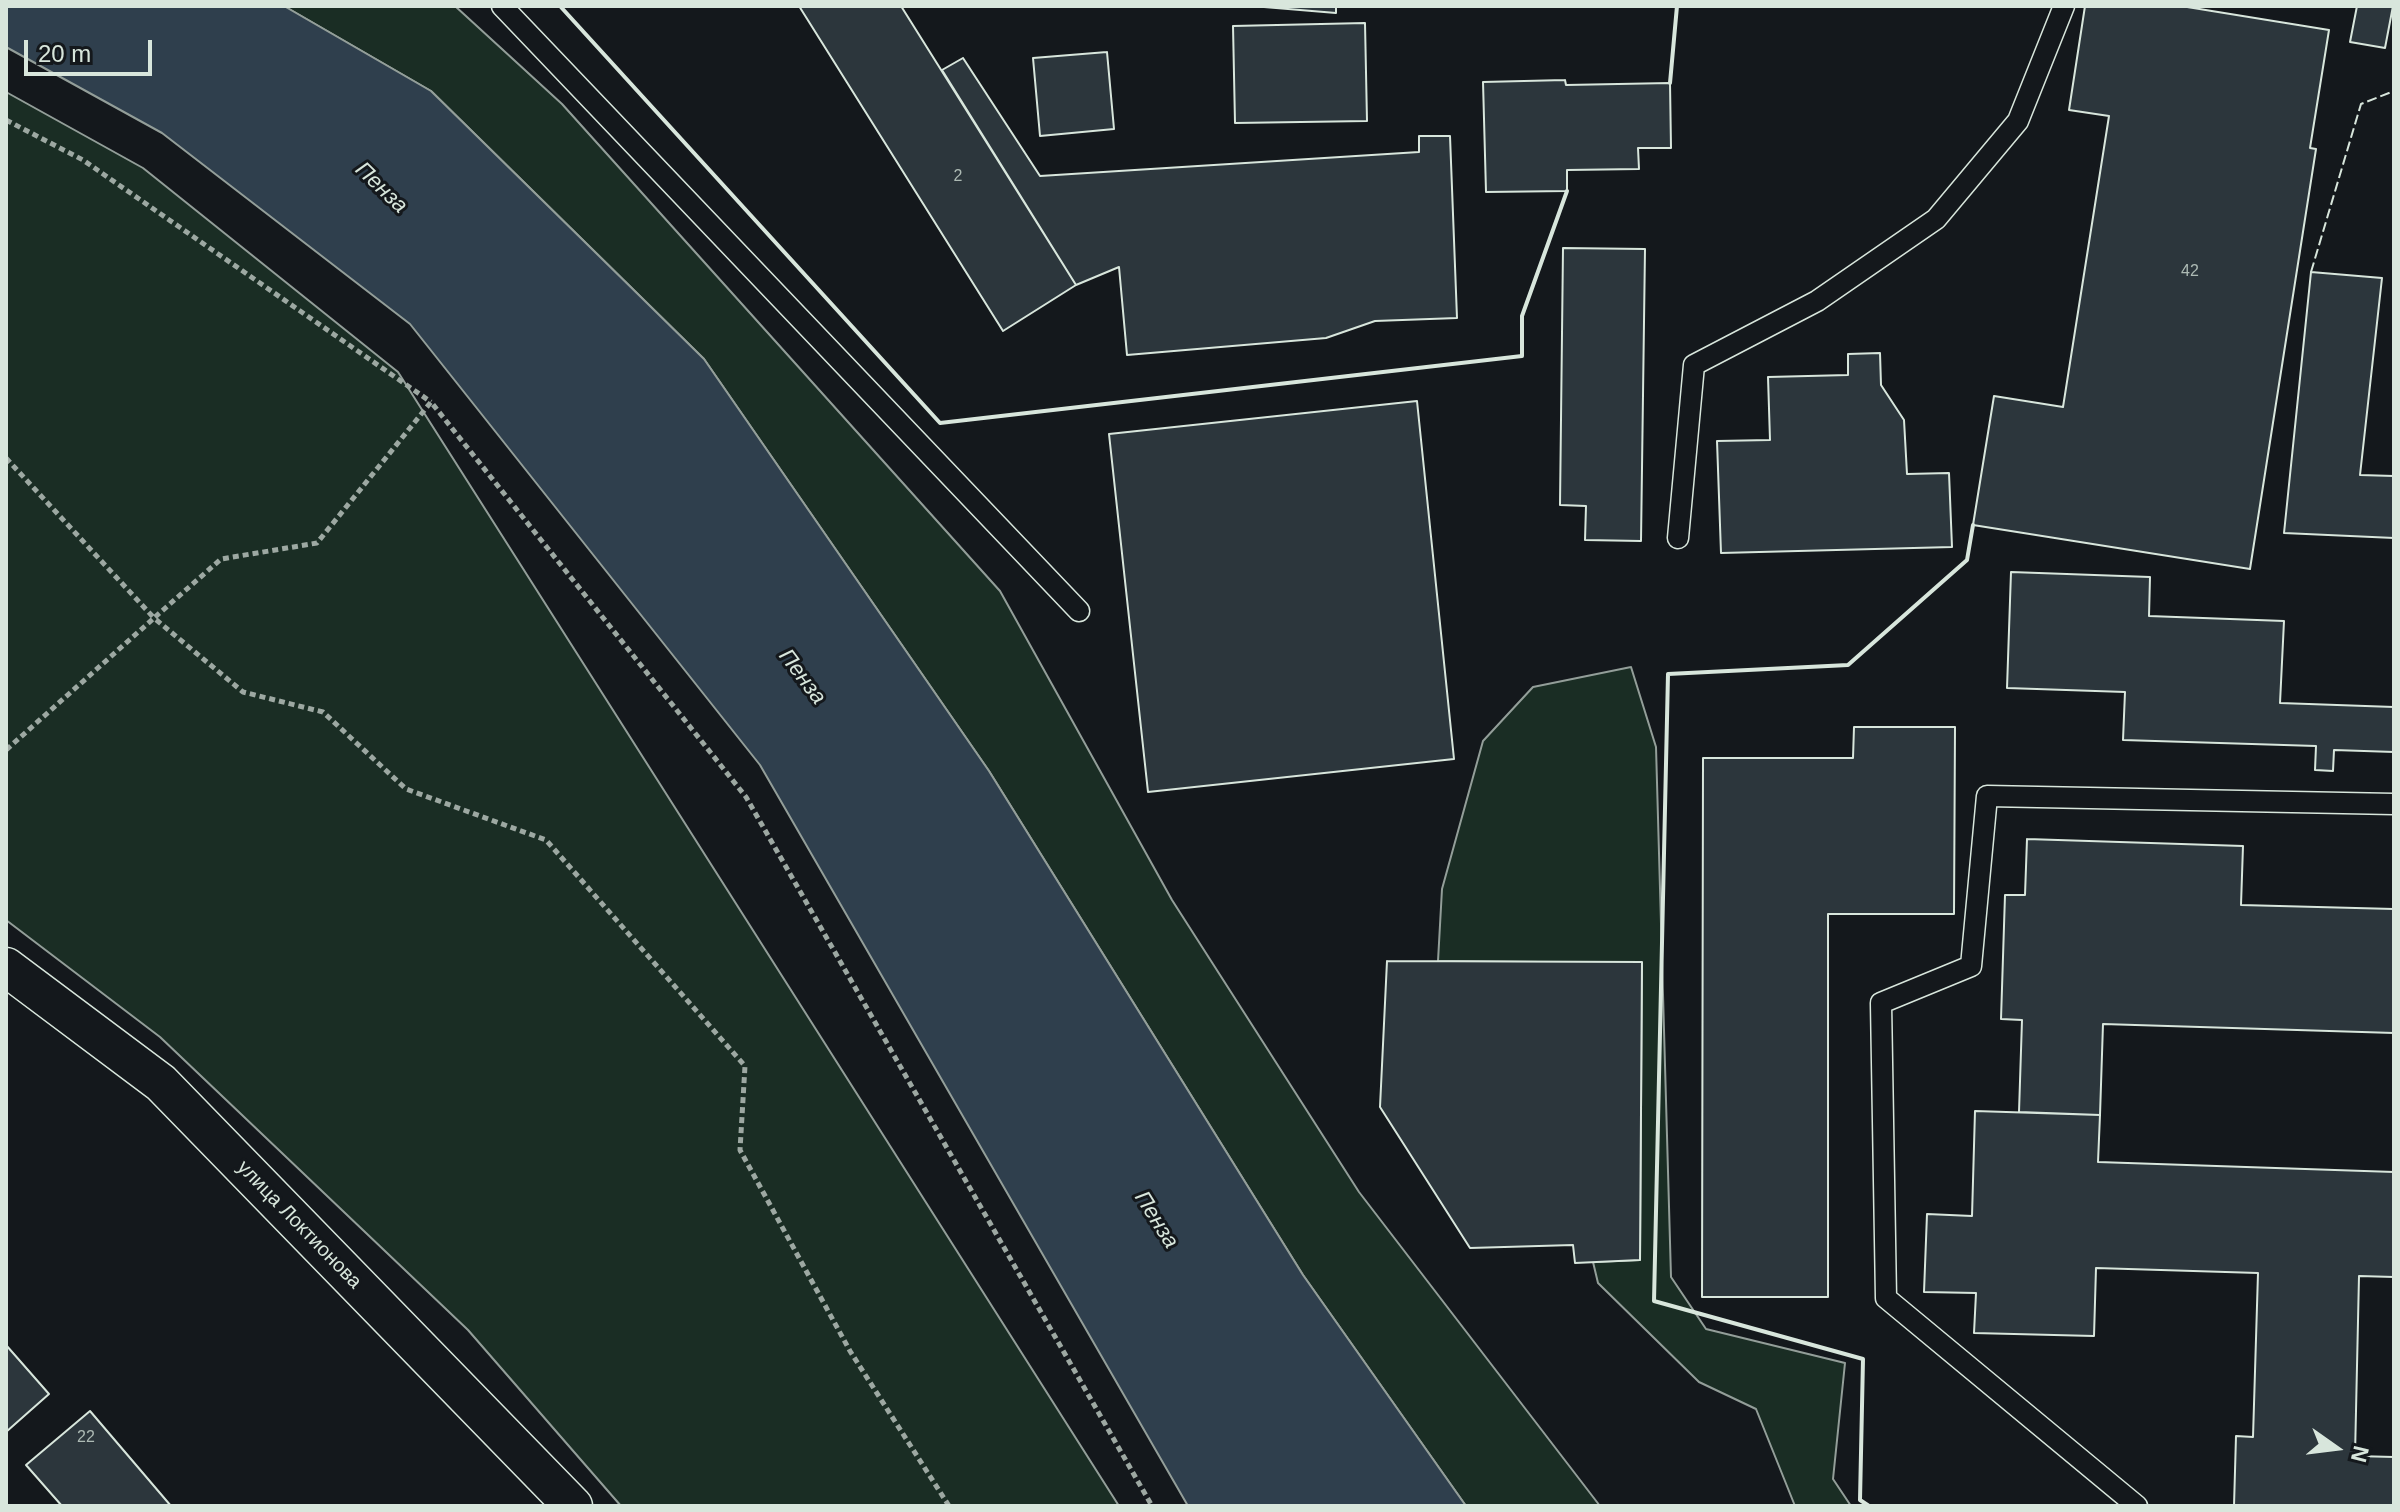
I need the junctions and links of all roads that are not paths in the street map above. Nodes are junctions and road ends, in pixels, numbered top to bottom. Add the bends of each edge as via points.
1 (502, 6) edge
2 (2064, 6) edge
3 (1678, 538) dead end
4 (1079, 611) dead end
5 (2394, 804) edge
6 (6, 967) edge
7 (573, 1506) edge
8 (2137, 1506) edge

1 - 4 lane
2 - 3 lane via 2018,121 1936,219 1817,301 1694,365
5 - 8 lane via 1987,796 1971,966 1881,1003 1886,1298
6 - 7 street, улица Локтионова via 161,1083

